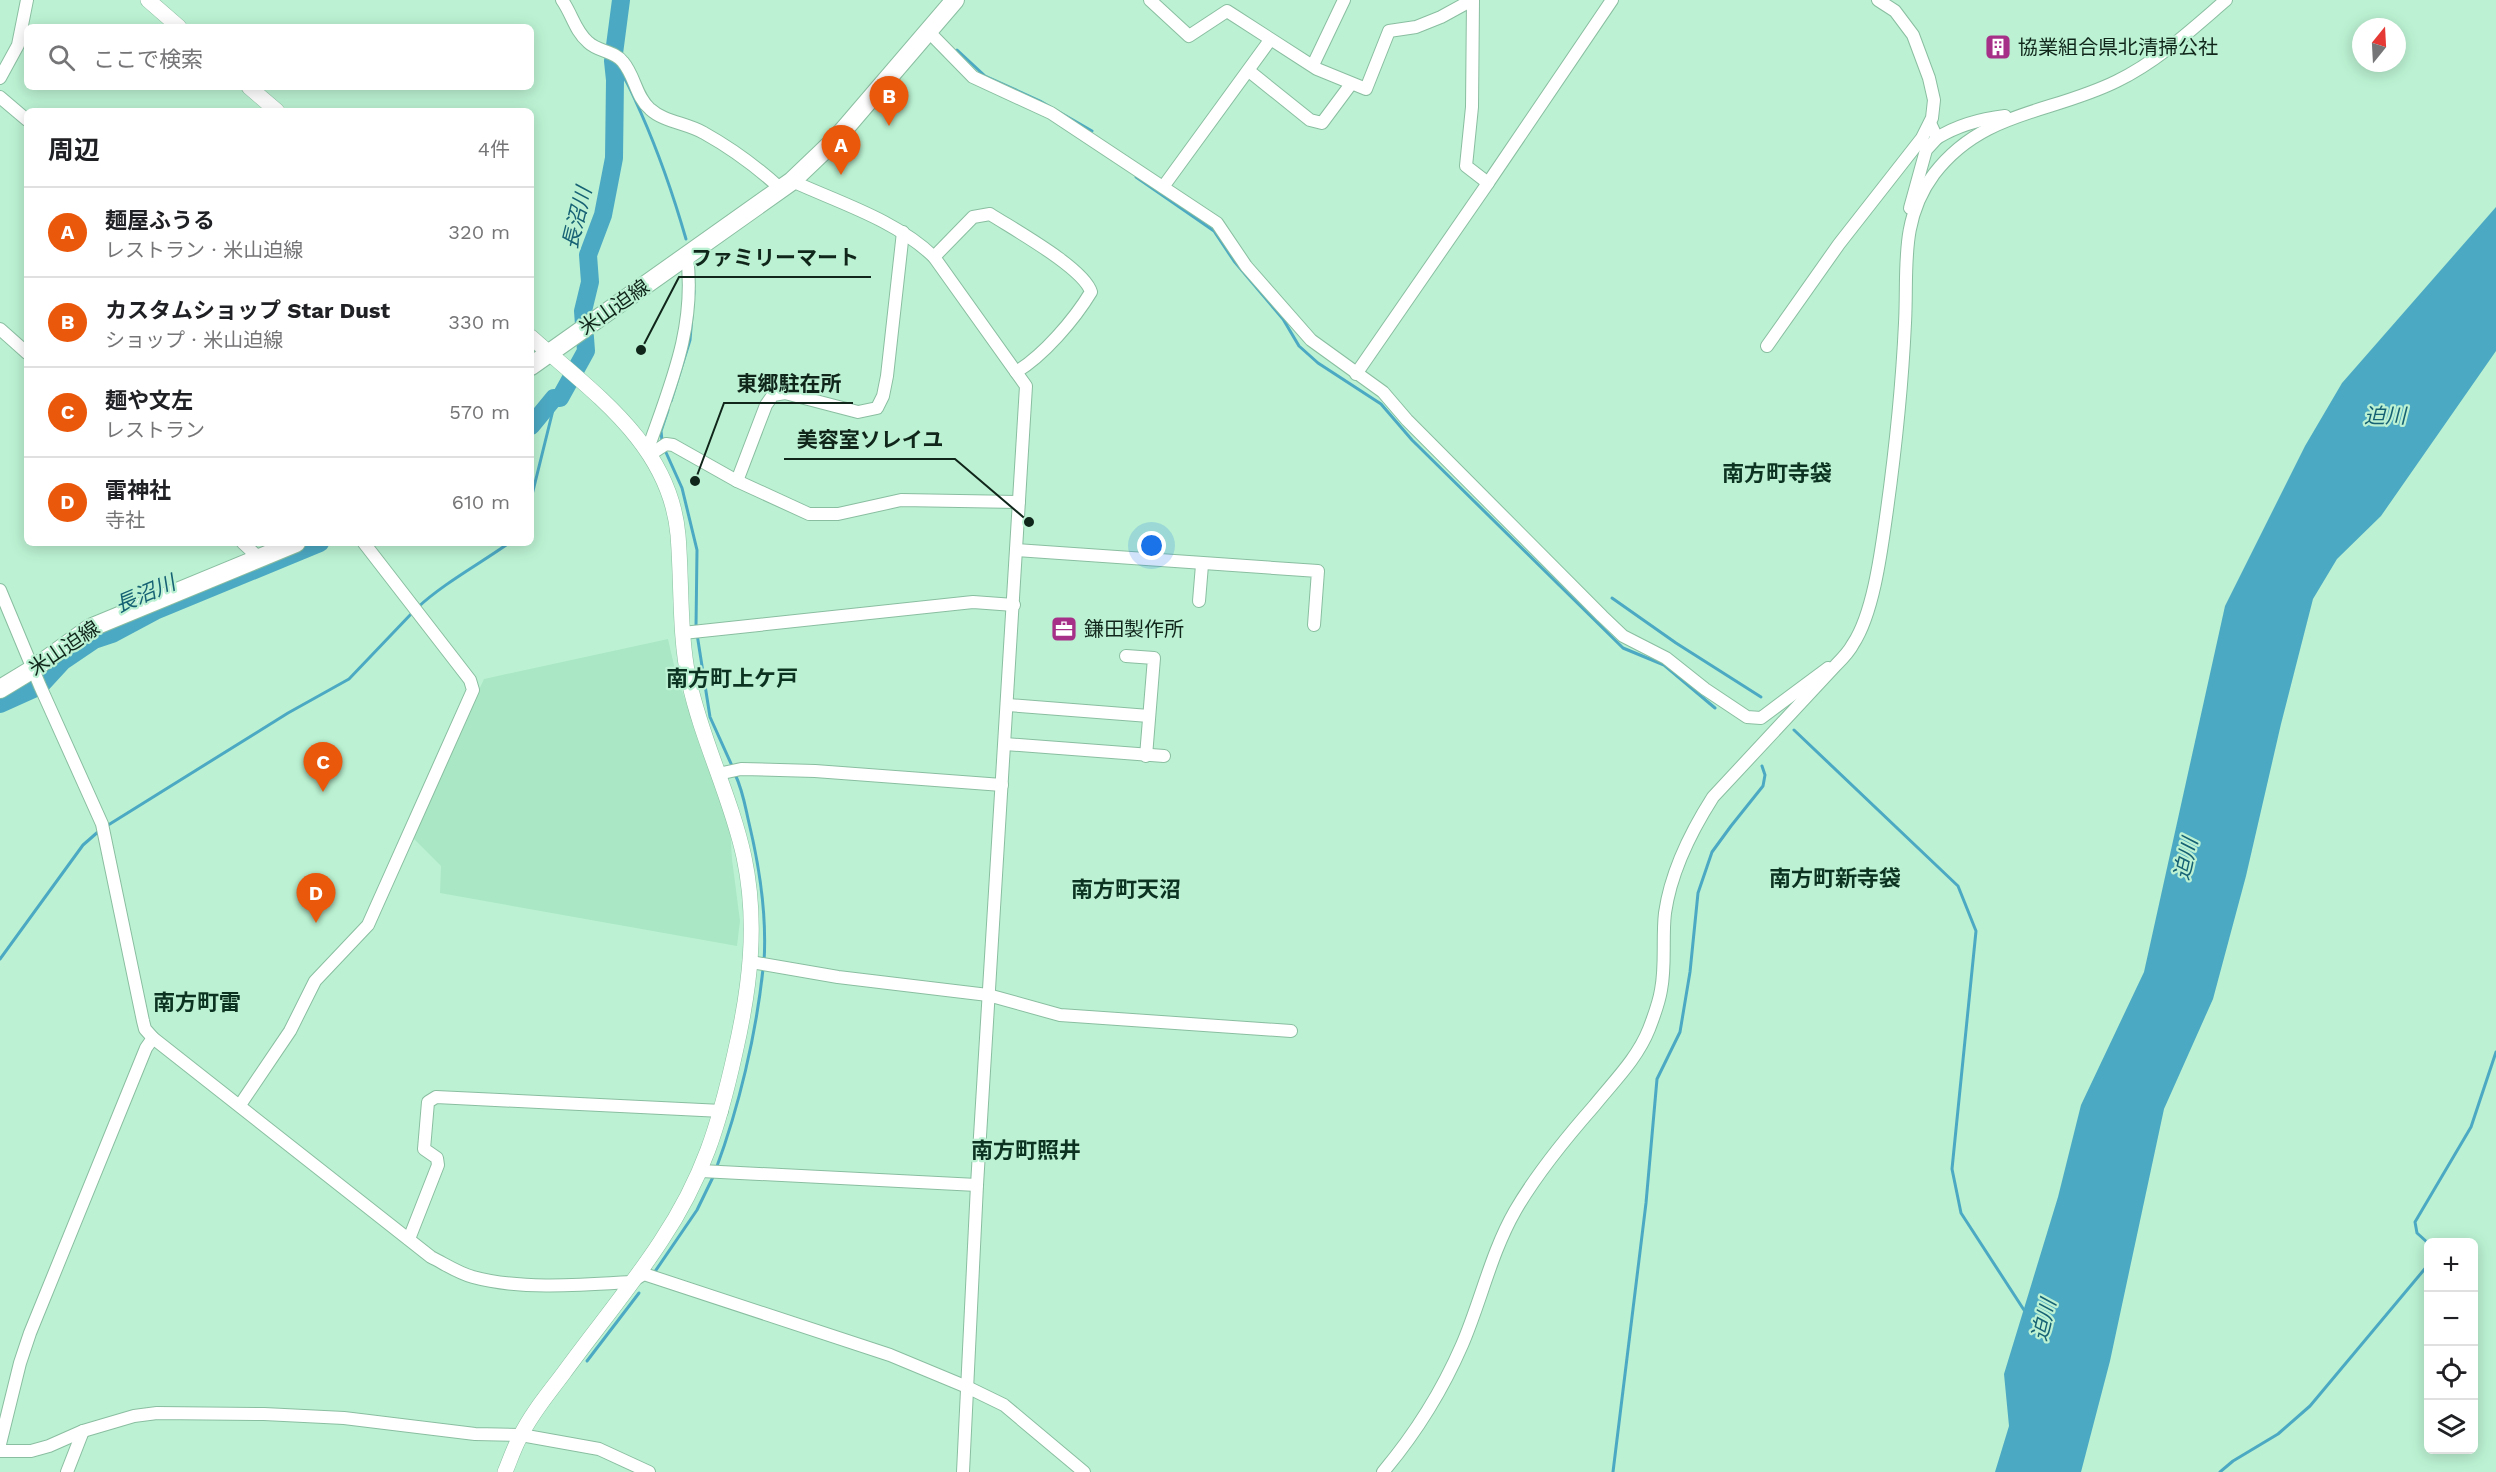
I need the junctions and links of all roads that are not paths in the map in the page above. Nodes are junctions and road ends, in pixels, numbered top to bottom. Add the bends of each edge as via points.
1 (27, 0) edge
2 (148, 0) edge
3 (562, 0) edge
4 (955, 0) edge
5 (1150, 0) edge
6 (1344, 0) edge
7 (1472, 0) edge
8 (1612, 0) edge
9 (1878, 0) edge
10 (2226, 0) edge
11 (176, 24) edge
12 (930, 29) junction
13 (1270, 40) junction
14 (1312, 65) junction
15 (1249, 71) junction
16 (0, 78) edge
17 (1351, 84) junction
18 (252, 90) edge
19 (0, 97) edge
20 (274, 108) edge
21 (2018, 115) junction
22 (24, 117) edge
23 (1930, 123) junction
24 (1937, 138) junction
25 (1488, 183) junction
26 (787, 185) junction
27 (1163, 188) junction
28 (903, 232) junction
29 (1907, 236) junction
30 (687, 256) junction
31 (934, 257) junction
32 (0, 329) edge
33 (534, 340) edge
34 (1767, 346) dead end
35 (24, 349) edge
36 (549, 353) junction
37 (534, 364) edge
38 (1016, 372) junction
39 (1356, 374) junction
40 (656, 448) junction
41 (737, 481) junction
42 (1019, 502) junction
43 (246, 546) edge
44 (289, 546) edge
45 (366, 546) edge
46 (1016, 550) junction
47 (259, 558) junction
48 (1202, 564) junction
49 (0, 590) edge
50 (1199, 601) dead end
51 (1014, 605) junction
52 (1314, 625) dead end
53 (693, 632) junction
54 (1126, 656) dead end
55 (1836, 665) junction
56 (33, 669) junction
57 (0, 689) edge
58 (1008, 705) junction
59 (1149, 716) junction
60 (1005, 744) junction
61 (1146, 756) junction
62 (1164, 756) dead end
63 (728, 771) junction
64 (1002, 785) junction
65 (759, 963) junction
66 (988, 995) junction
67 (1291, 1031) dead end
68 (153, 1038) junction
69 (240, 1105) junction
70 (722, 1112) junction
71 (710, 1171) junction
72 (977, 1185) junction
73 (409, 1239) junction
74 (631, 1282) junction
75 (967, 1387) junction
76 (83, 1431) junction
77 (521, 1435) junction
78 (0, 1444) edge
79 (0, 1451) edge
80 (67, 1472) edge
81 (505, 1472) edge
82 (649, 1472) edge
83 (963, 1472) edge
84 (1084, 1472) edge
85 (1383, 1472) edge

1 - 16 street via 18,45
2 - 11 street
3 - 26 street via 588,42 614,55 630,70 640,97 650,110 705,133 765,175
4 - 12 main road, 米山迫線
5 - 13 street via 1189,36 1227,11
6 - 14 street
7 - 17 street via 1416,27 1389,31 1366,89
7 - 25 street via 1472,107 1466,166
8 - 25 street
9 - 23 street via 1895,11 1913,35 1932,89
10 - 21 street via 2151,63 2083,96
12 - 26 main road, 米山迫線 via 835,140
12 - 27 street via 973,77 1051,113
13 - 14 street
13 - 15 street
14 - 17 street
15 - 17 street via 1310,120 1322,123
15 - 27 street
18 - 20 street
19 - 22 street
21 - 24 street via 1978,120
21 - 29 street via 1987,128 1944,162 1922,195
23 - 24 street
23 - 34 street
24 - 29 street via 1926,150 1916,182
25 - 39 street
26 - 28 street
26 - 30 main road, 米山迫線
27 - 39 street via 1217,223 1246,266 1296,325
28 - 31 street
28 - 41 street via 881,402 872,410 858,412 785,393 773,395
29 - 55 street via 1898,422 1878,570 1857,637
30 - 36 main road, 米山迫線
30 - 40 street via 689,307 684,344
31 - 38 street
31 - 38 street via 973,217 990,214 1071,267 1089,284 1091,292 1083,305 1030,364
32 - 35 street
33 - 36 street
36 - 37 main road, 米山迫線
36 - 40 street
38 - 42 street via 1026,386
39 - 55 street via 1389,399 1623,636 1666,658 1747,717 1761,717 1823,670
40 - 41 street via 689,453
40 - 53 street via 675,513
41 - 42 street via 809,514 838,514 901,500
42 - 46 street
43 - 47 street
44 - 47 main road, 米山迫線
45 - 69 street via 470,680 473,690 368,925 315,981 290,1031
46 - 48 street
46 - 51 street
47 - 56 main road, 米山迫線 via 90,628
48 - 50 street
48 - 52 street via 1318,571
49 - 56 street
51 - 53 street via 973,602
51 - 58 street
53 - 63 street via 690,688
54 - 59 street via 1154,658
55 - 85 street via 1713,797 1697,822 1668,896 1661,992 1647,1034 1628,1066 1557,1149 1515,1211 1441,1388
56 - 57 main road, 米山迫線
56 - 68 street via 103,828 142,1021
58 - 59 street
58 - 60 street
59 - 61 street
60 - 61 street
60 - 64 street
61 - 62 street
63 - 64 street via 815,771
63 - 65 street
64 - 66 street
65 - 66 street
65 - 70 street via 745,1006
66 - 67 street via 1060,1015
66 - 72 street
68 - 69 street
68 - 78 street via 30,1333
69 - 73 street
70 - 71 street
70 - 73 street via 436,1097 428,1102 424,1149 437,1158 438,1165
71 - 72 street
71 - 74 street
72 - 75 street
73 - 74 street via 431,1257 474,1277 518,1284
74 - 75 street via 644,1274 890,1355
74 - 77 street
75 - 83 street
75 - 84 street via 1004,1406
76 - 77 street via 157,1413 344,1418 475,1434
76 - 79 street via 31,1451
76 - 80 street
77 - 81 street
77 - 82 street via 599,1449

